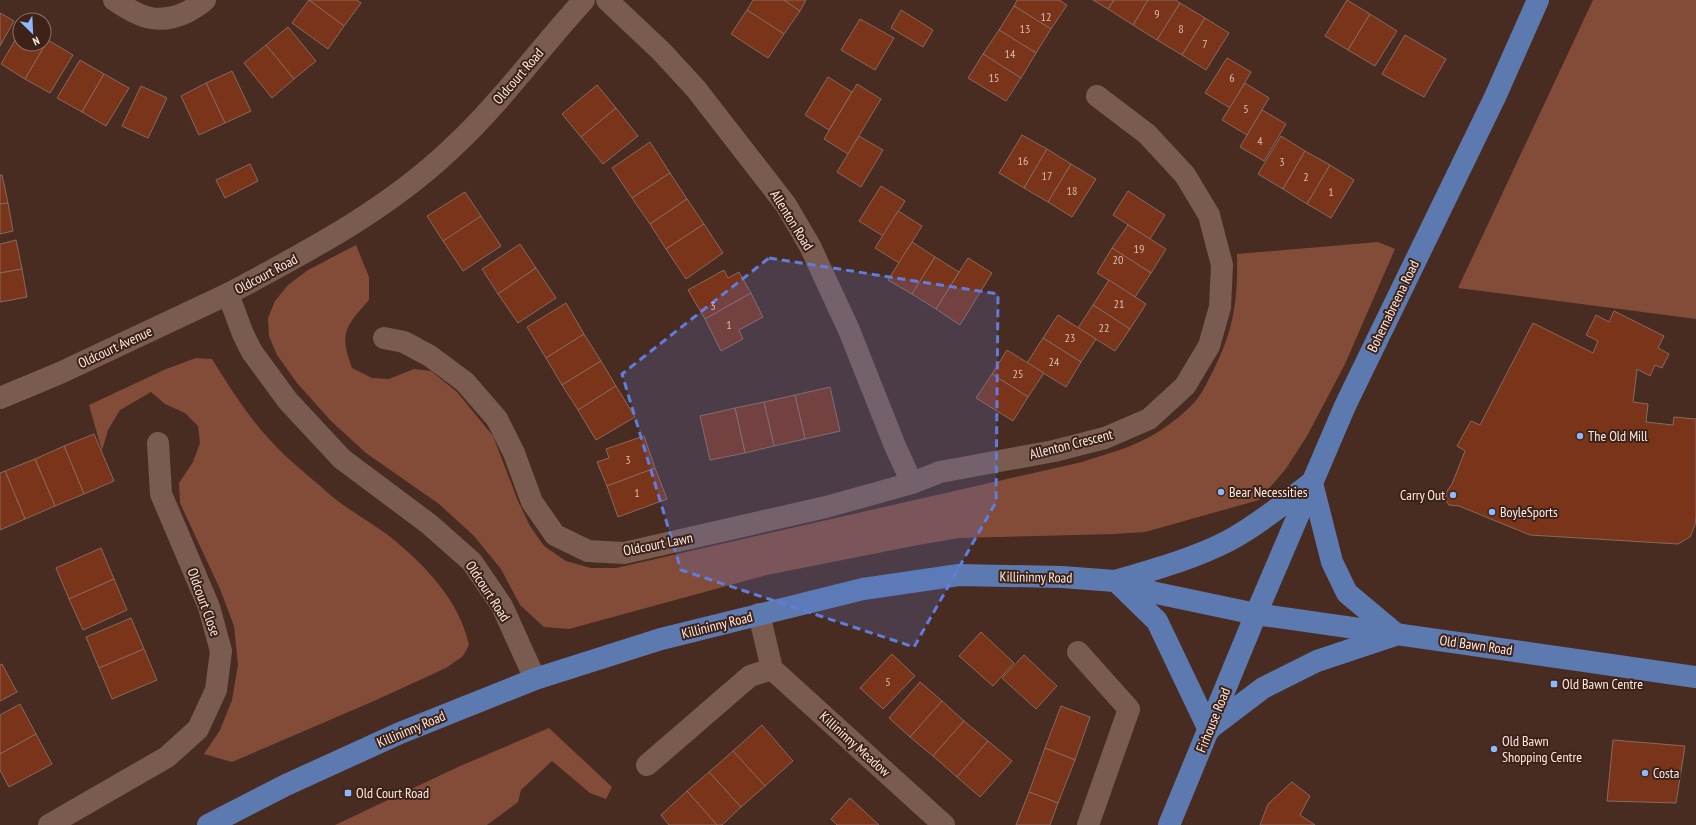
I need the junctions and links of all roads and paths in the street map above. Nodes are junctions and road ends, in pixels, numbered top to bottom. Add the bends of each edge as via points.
1 (114, 0) edge
2 (206, 0) edge
3 (584, 0) edge
4 (607, 0) edge
5 (1538, 0) edge
6 (1097, 96) dead end
7 (228, 294) junction
8 (384, 338) dead end
9 (0, 398) edge
10 (158, 443) dead end
11 (912, 483) junction
12 (1312, 483) junction
13 (1115, 581) junction
14 (759, 614) junction
15 (1256, 614) junction
16 (1396, 634) junction
17 (1078, 652) dead end
18 (772, 669) junction
19 (1696, 677) edge
20 (535, 679) junction
21 (1209, 730) junction
22 (647, 765) dead end
23 (938, 823) edge
24 (49, 825) edge
25 (208, 825) edge
26 (1088, 825) edge
27 (1170, 825) edge

1 - 2 street via 133,12 155,20 175,18
3 - 7 street, Oldcourt Road via 477,124 428,169 367,215 302,255
4 - 11 street, Allenton Road via 662,52 696,89 786,205 810,246 849,330
5 - 12 main road, Bohernabreena Road via 1495,96 1345,406
6 - 11 street, Allenton Crescent via 1147,134 1185,175 1209,215 1222,265 1220,307 1209,346 1185,386 1149,419 1106,438 1054,451 940,472
7 - 9 street, Oldcourt Avenue via 60,373
7 - 20 street, Oldcourt Road via 252,352 288,401 342,459 429,524 472,562 502,606
8 - 11 street, Oldcourt Lawn via 404,342 430,356 465,382 497,419 514,453 532,502 555,535 588,551 624,553 826,507
10 - 24 street, Oldcourt Close via 161,494 209,607 221,651 216,690 198,728 166,757
12 - 13 main road via 1229,540 1165,566
12 - 15 main road, Bohernabreena Road
12 - 16 main road via 1332,562 1347,593
13 - 14 main road, Killininny Road via 959,575 863,589
13 - 15 main road, Killininny Road via 1156,593
13 - 21 main road via 1157,620
14 - 18 street
14 - 20 main road, Killininny Road via 661,639
15 - 16 main road, Old Bawn Road
15 - 21 main road, Firhouse Road
16 - 19 main road, Old Bawn Road
16 - 21 main road via 1317,661 1263,688
17 - 26 street via 1128,709
18 - 22 street via 750,676
18 - 23 street, Killininny Meadow
20 - 25 main road, Killininny Road via 393,736 286,784
21 - 27 main road, Firhouse Road

